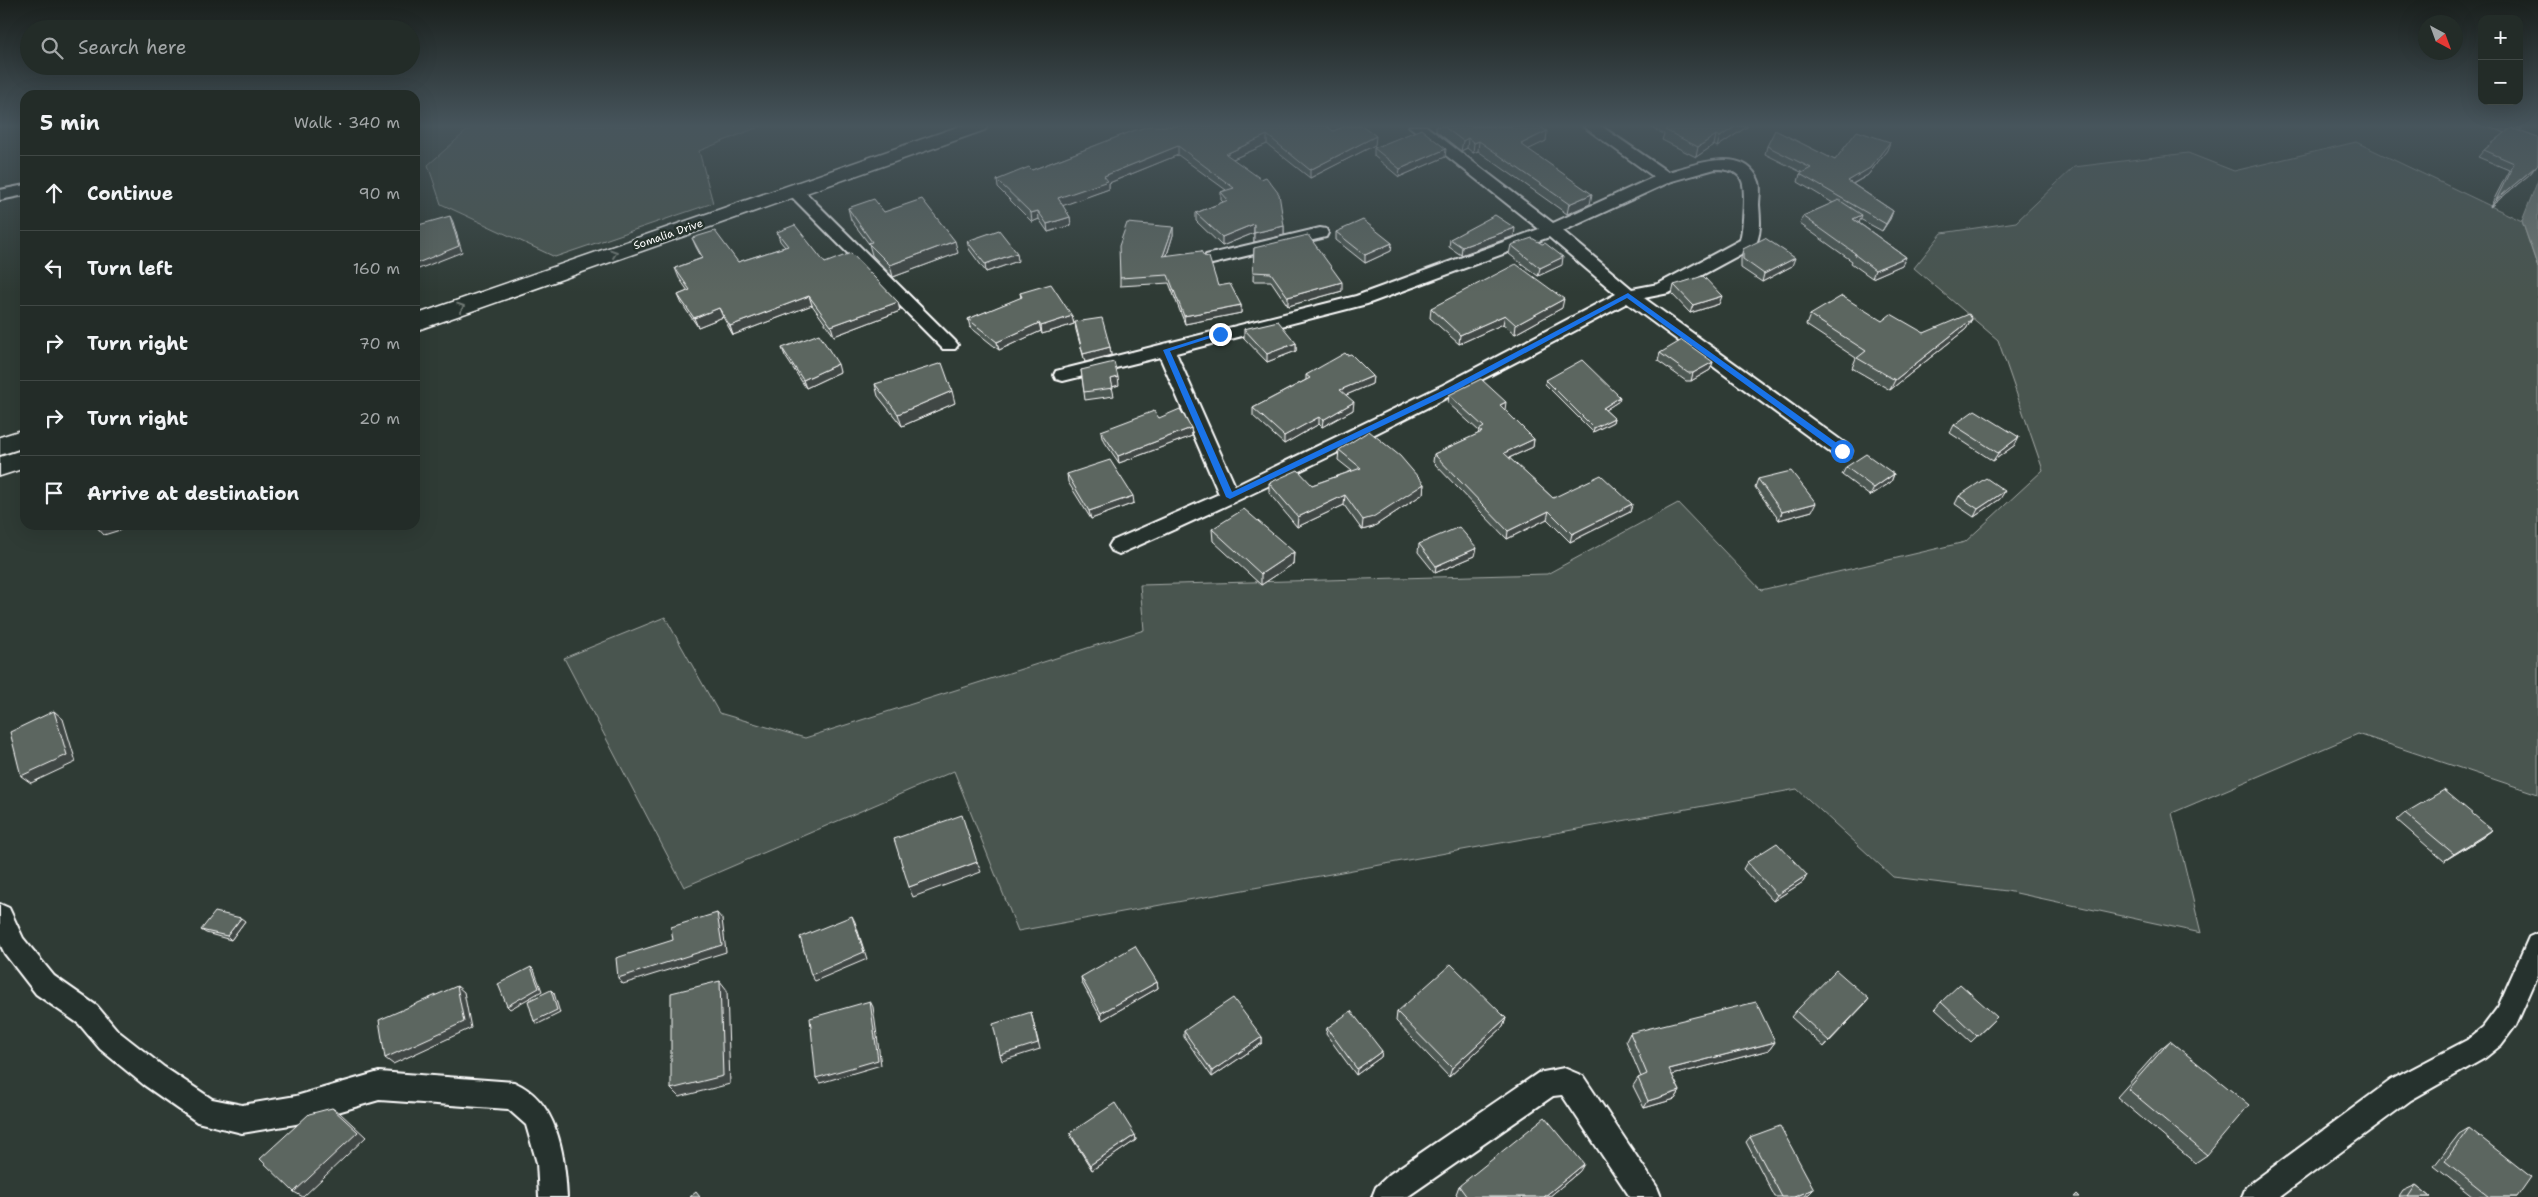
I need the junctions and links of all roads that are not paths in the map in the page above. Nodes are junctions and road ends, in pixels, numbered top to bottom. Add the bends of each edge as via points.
1 (772, 182) edge
2 (817, 182) edge
3 (1489, 182) edge
4 (1657, 182) edge
5 (1752, 182) edge
6 (794, 190) junction
7 (20, 191) edge
8 (0, 195) edge
9 (1551, 230) junction
10 (1320, 233) dead end
11 (1212, 259) edge
12 (1628, 295) junction
13 (420, 304) edge
14 (420, 321) edge
15 (949, 345) dead end
16 (1166, 350) junction
17 (1063, 375) dead end
18 (20, 440) edge
19 (0, 446) edge
20 (1842, 451) dead end
21 (20, 460) edge
22 (0, 467) edge
23 (1230, 497) junction
24 (1119, 546) dead end
25 (0, 916) edge
26 (2538, 944) edge
27 (553, 1197) edge
28 (1386, 1197) edge
29 (1647, 1197) edge
30 (2256, 1197) edge

1 - 13 main road, Somalia Drive
2 - 6 main road, Somalia Drive
3 - 9 street
4 - 9 street
5 - 12 street via 1753,229 1748,243 1663,289
14 -> 6 main road, Somalia Drive
6 - 15 street
7 - 8 street
9 - 12 street
9 - 16 street via 1361,300
10 - 11 street
12 - 20 street
12 - 23 street via 1450,390
16 - 17 street
16 - 23 street
18 - 19 main road
21 - 22 main road
23 - 24 street
25 - 27 street via 14,946 45,986 88,1015 109,1040 154,1076 207,1112 242,1119 296,1110 380,1086 514,1096 537,1117 551,1163
26 - 30 street via 2507,1016 2492,1036 2476,1049 2401,1090
28 - 29 street via 1400,1184 1548,1083 1564,1081 1573,1086

